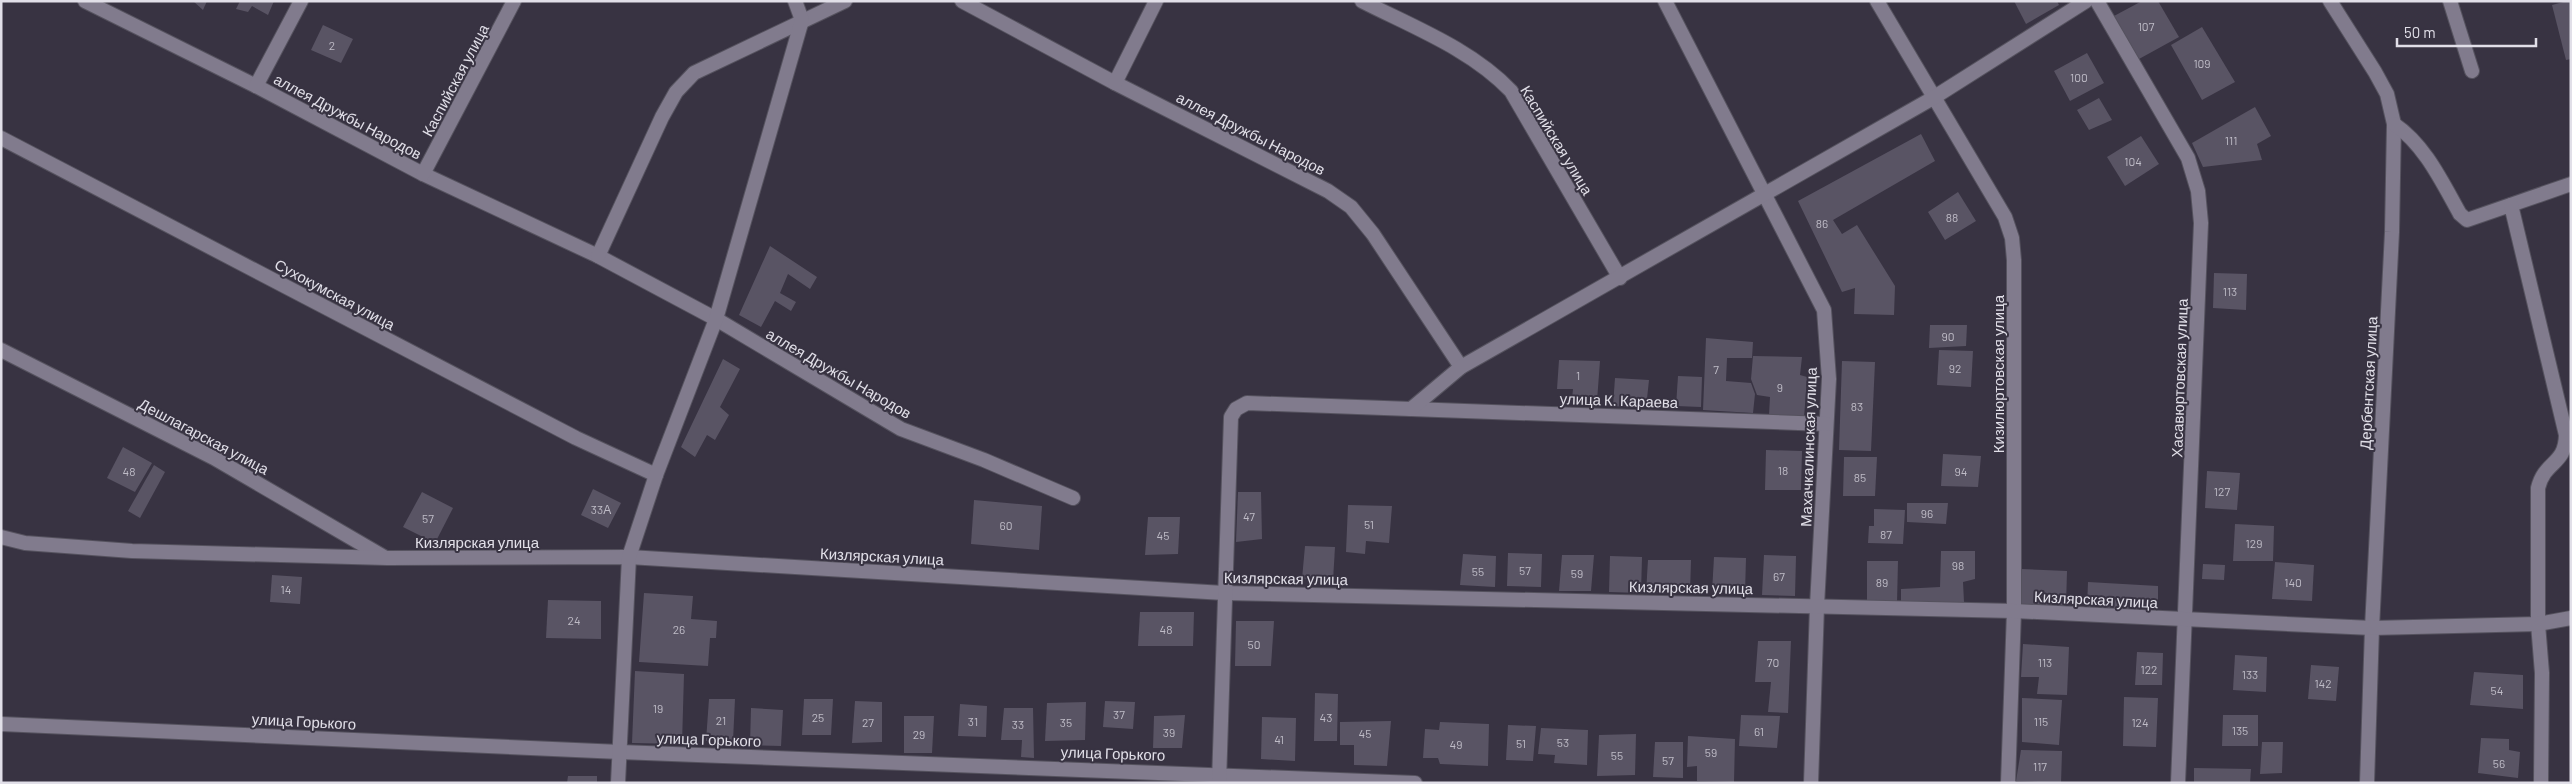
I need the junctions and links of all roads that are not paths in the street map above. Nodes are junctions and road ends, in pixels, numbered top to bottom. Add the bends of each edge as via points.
1 (85, 1) edge
2 (301, 1) edge
3 (514, 1) edge
4 (795, 1) edge
5 (845, 1) edge
6 (962, 1) edge
7 (1156, 1) edge
8 (1362, 1) edge
9 (1665, 1) edge
10 (1877, 1) edge
11 (2086, 1) edge
12 (2097, 1) edge
13 (2330, 1) edge
14 (2450, 1) edge
15 (100, 5) edge
16 (802, 20) junction
17 (2472, 71) dead end
18 (1115, 83) junction
19 (256, 86) junction
20 (1933, 98) junction
21 (2394, 124) junction
22 (1, 138) edge
23 (423, 174) junction
24 (2571, 184) edge
25 (1764, 194) junction
26 (2511, 206) junction
27 (598, 256) junction
28 (1620, 278) junction
29 (716, 319) junction
30 (1, 350) edge
31 (1461, 367) junction
32 (1411, 409) junction
33 (1826, 424) junction
34 (656, 475) junction
35 (1073, 498) dead end
36 (1, 537) edge
37 (629, 557) junction
38 (387, 558) junction
39 (1224, 593) junction
40 (1817, 606) junction
41 (2014, 611) junction
42 (2571, 618) edge
43 (2186, 620) junction
44 (2538, 624) junction
45 (2372, 628) junction
46 (1, 724) edge
47 (620, 752) junction
48 (1219, 778) edge
49 (618, 783) edge
50 (1415, 783) edge
51 (1812, 783) edge
52 (2008, 783) edge
53 (2178, 783) edge
54 (2368, 783) edge
55 (2541, 783) edge

1 - 15 street, аллея Дружбы Народов
2 - 19 street
3 - 23 street, Каспийская улица
4 - 16 street
5 - 16 street
6 - 18 street, аллея Дружбы Народов
7 - 18 street
8 - 28 street, Каспийская улица via 1475,59 1510,91
9 - 25 street, Махачкалинская улица
10 - 20 street, Кизилюртовская улица
11 - 20 street
12 - 43 street, Хасавюртовская улица via 2188,158 2198,191 2201,223
13 - 21 street, Дербентская улица via 2387,94
14 - 17 street
15 - 19 street, аллея Дружбы Народов
16 - 27 street via 694,73 676,92
16 - 29 street
18 - 31 street, аллея Дружбы Народов via 1328,191 1351,207 1373,234
19 - 23 street, аллея Дружбы Народов
20 - 25 street
20 - 41 street, Кизилюртовская улица via 2005,217 2012,238
21 - 26 street via 2405,131 2426,156 2460,214 2467,220
21 - 45 street, Дербентская улица via 2392,232
22 - 34 street, Сухокумская улица via 576,438
23 - 27 street, аллея Дружбы Народов
24 - 26 street
25 - 28 street
25 - 33 street, Махачкалинская улица via 1824,310 1829,379
26 - 44 street via 2566,434 2566,448 2541,476 2538,488
27 - 29 street, аллея Дружбы Народов
28 - 31 street
29 - 34 street
29 - 35 street, аллея Дружбы Народов via 901,429
30 - 38 street, Дешлагарская улица via 214,458
31 - 32 street
32 - 33 street, улица К. Караева
32 - 39 street, улица К. Караева via 1247,403 1236,409 1231,417
33 - 40 street, Махачкалинская улица
34 - 37 street
36 - 38 street, Кизлярская улица via 25,543 132,551
37 - 38 street, Кизлярская улица
37 - 39 street, Кизлярская улица
37 - 47 street
39 - 40 street, Кизлярская улица
39 - 48 street, улица К. Караева
40 - 41 street, Кизлярская улица
40 - 51 street, Махачкалинская улица
41 - 43 street, Кизлярская улица
41 - 52 street, Кизилюртовская улица
42 - 44 street, Кизлярская улица
43 - 45 street, Кизлярская улица
43 - 53 street, Хасавюртовская улица
44 - 45 street, Кизлярская улица
44 - 55 street via 2542,673
45 - 54 street, Дербентская улица
46 - 47 street, улица Горького
47 - 48 street, улица Горького
47 - 49 street
48 - 50 street, улица Горького

